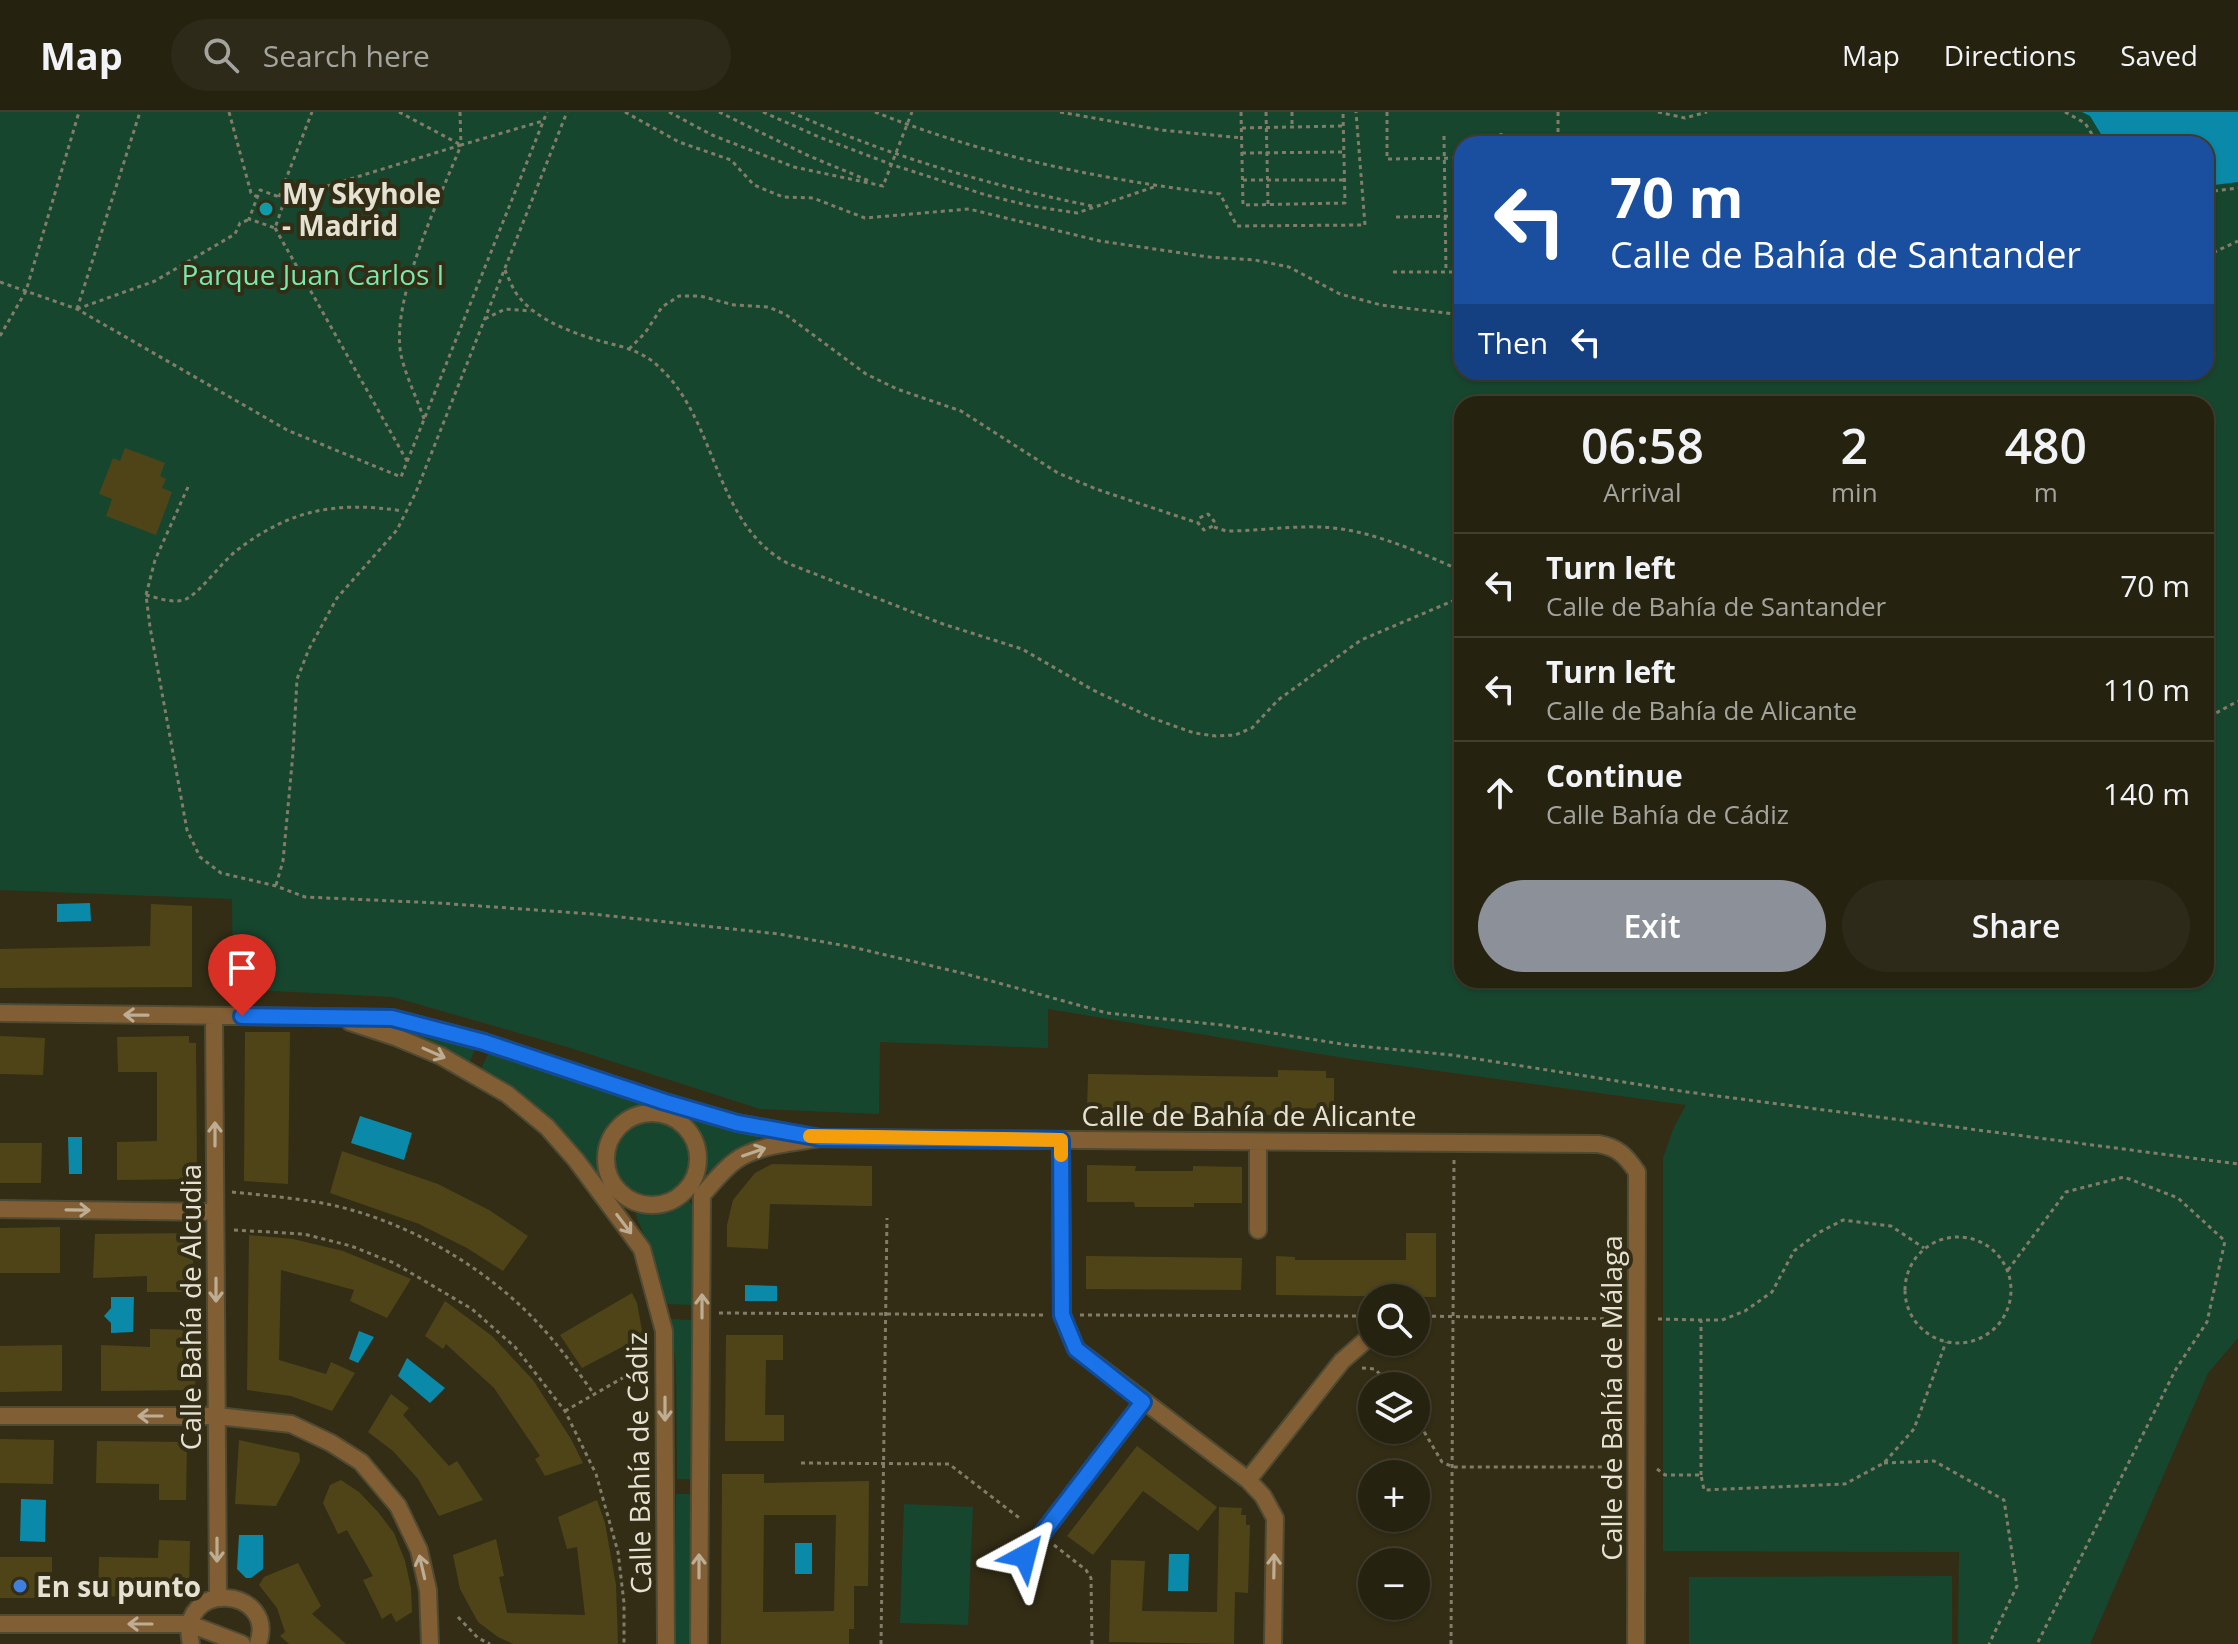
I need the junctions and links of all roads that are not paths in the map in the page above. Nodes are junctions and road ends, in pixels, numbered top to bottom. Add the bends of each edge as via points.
1 (0, 1013) edge
2 (214, 1016) junction
3 (334, 1017) junction
4 (662, 1107) junction
5 (821, 1138) junction
6 (1061, 1140) junction
7 (1258, 1142) junction
8 (1626, 1156) joint
9 (608, 1191) junction
10 (695, 1191) junction
11 (0, 1209) edge
12 (215, 1212) junction
13 (1258, 1230) dead end
14 (1358, 1347) edge
15 (1143, 1402) junction
16 (0, 1416) edge
17 (217, 1416) junction
18 (1248, 1480) junction
19 (1025, 1556) dead end
20 (218, 1597) junction
21 (0, 1624) edge
22 (190, 1624) junction
23 (191, 1644) edge
24 (242, 1644) edge
25 (258, 1644) edge
26 (430, 1644) edge
27 (666, 1644) edge
28 (699, 1644) edge
29 (1273, 1644) edge
30 (1636, 1644) edge

2 -> 1 street, Calle Bahía de Cádiz
2 - 3 street, Calle Bahía de Cádiz
12 -> 2 street, Calle Bahía de Alcudia
3 - 4 street, Calle Bahía de Cádiz via 392,1018 484,1042
3 -> 9 street, Calle Bahía de Cádiz via 441,1056 507,1094
4 - 5 street, Calle de Bahía de Alicante
4 - 9 street via 629,1118 608,1141
4 - 10 street via 695,1142
5 - 6 street, Calle de Bahía de Alicante
10 -> 5 street, Calle de Bahía de Alicante via 744,1155
6 - 7 street, Calle de Bahía de Alicante
6 - 15 street via 1062,1315 1076,1349
7 - 8 street, Calle de Bahía de Alicante via 1598,1144
7 - 13 street
8 - 30 street, Calle de Bahía de Málaga via 1637,1172
9 - 10 street via 651,1206
9 -> 27 street, Calle Bahía de Cádiz via 642,1249 664,1331
28 -> 10 street, Calle Bahía de Cádiz
11 -> 12 street
12 -> 17 street, Calle Bahía de Alcudia
14 - 18 street
15 - 18 street
15 - 19 street
17 -> 16 street
17 -> 20 street, Calle Bahía de Alcudia
26 -> 17 street via 428,1590 419,1550 398,1506 361,1462 291,1424
29 -> 18 street via 1275,1518
20 - 22 street via 201,1606
20 - 25 street via 234,1597 255,1613
22 -> 21 street
22 - 23 street
22 - 24 street

